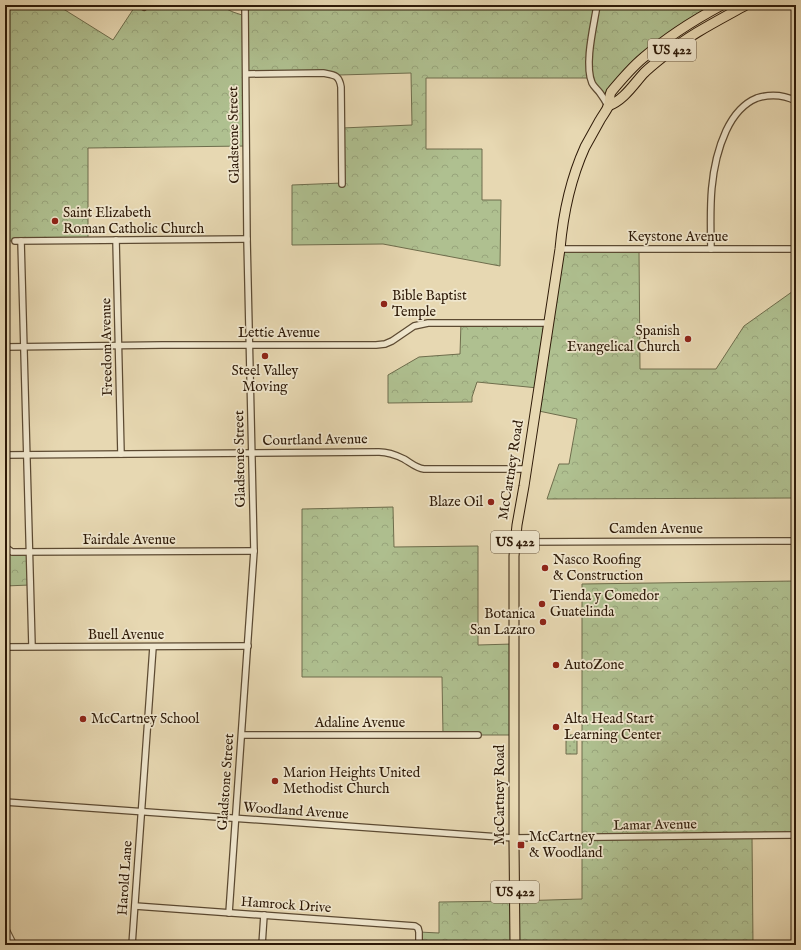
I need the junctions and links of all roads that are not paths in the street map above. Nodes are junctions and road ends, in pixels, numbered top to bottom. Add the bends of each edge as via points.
1 (245, 5) edge
2 (597, 5) edge
3 (722, 5) edge
4 (746, 5) edge
5 (246, 74) junction
6 (796, 102) edge
7 (608, 106) junction
8 (342, 184) dead end
9 (248, 239) junction
10 (116, 240) junction
11 (560, 249) junction
12 (711, 249) junction
13 (796, 249) edge
14 (548, 323) junction
15 (250, 344) junction
16 (118, 346) junction
17 (5, 347) edge
18 (24, 347) junction
19 (252, 453) junction
20 (121, 454) junction
21 (5, 455) edge
22 (26, 455) junction
23 (526, 469) junction
24 (796, 541) edge
25 (515, 542) junction
26 (5, 547) edge
27 (254, 551) junction
28 (29, 552) junction
29 (32, 646) junction
30 (248, 646) junction
31 (5, 647) edge
32 (153, 647) junction
33 (242, 735) junction
34 (478, 735) dead end
35 (5, 802) edge
36 (141, 812) junction
37 (236, 819) junction
38 (796, 836) edge
39 (514, 838) junction
40 (135, 906) junction
41 (229, 913) junction
42 (264, 916) junction
43 (5, 929) edge
44 (13, 945) edge
45 (132, 945) edge
46 (262, 945) edge
47 (419, 945) edge
48 (515, 945) edge

1 - 5 street, Gladstone Street
2 - 7 street via 590,70 594,86
3 - 7 highway, McCartney Road / US 422 via 681,29 643,58 610,94
4 - 7 highway, McCartney Road / US 422 via 666,54 616,103
5 - 8 street via 323,73 339,79 342,87
5 - 9 street, Gladstone Street
6 - 12 street via 787,97 763,96 742,107 731,120 715,161 712,178
7 - 11 highway, McCartney Road / US 422 via 585,147 576,171 561,232
9 - 10 street
9 - 15 street, Gladstone Street
10 - 16 street, Freedom Avenue
10 - 18 street via 18,241
11 - 12 street, Keystone Avenue
11 - 14 highway, McCartney Road / US 422
12 - 13 street, Keystone Avenue
14 - 15 street, Lettie Avenue via 428,323 414,326 392,341 376,345
14 - 23 highway, McCartney Road / US 422
15 - 16 street, Lettie Avenue
15 - 19 street, Gladstone Street
16 - 18 street, Lettie Avenue
16 - 20 street, Freedom Avenue
17 - 18 street, Lettie Avenue
18 - 22 street
19 - 20 street, Courtland Avenue
19 - 23 street, Courtland Avenue via 379,452 397,455 424,469
19 - 27 street, Gladstone Street
20 - 22 street, Courtland Avenue
21 - 22 street, Courtland Avenue
22 - 28 street
23 - 25 highway, McCartney Road / US 422
24 - 25 street, Camden Avenue
25 - 39 highway, McCartney Road / US 422
26 - 28 street, Fairdale Avenue via 12,552
27 - 28 street, Fairdale Avenue
27 - 30 street, Gladstone Street
28 - 29 street
29 - 31 street, Buell Avenue
29 - 32 street, Buell Avenue
30 - 32 street, Buell Avenue
30 - 33 street, Gladstone Street
32 - 36 street, Harold Lane
33 - 34 street, Adaline Avenue
33 - 37 street, Gladstone Street
35 - 36 street, Woodland Avenue
36 - 37 street, Woodland Avenue
36 - 40 street, Harold Lane
37 - 39 street, Woodland Avenue
37 - 41 street, Gladstone Street
38 - 39 street, Lamar Avenue
39 - 48 highway, McCartney Road / US 422
40 - 41 street, Hamrock Drive
40 - 45 street, Harold Lane
41 - 42 street, Hamrock Drive
42 - 46 street
42 - 47 street, Hamrock Drive via 415,926 419,932
43 - 44 street

